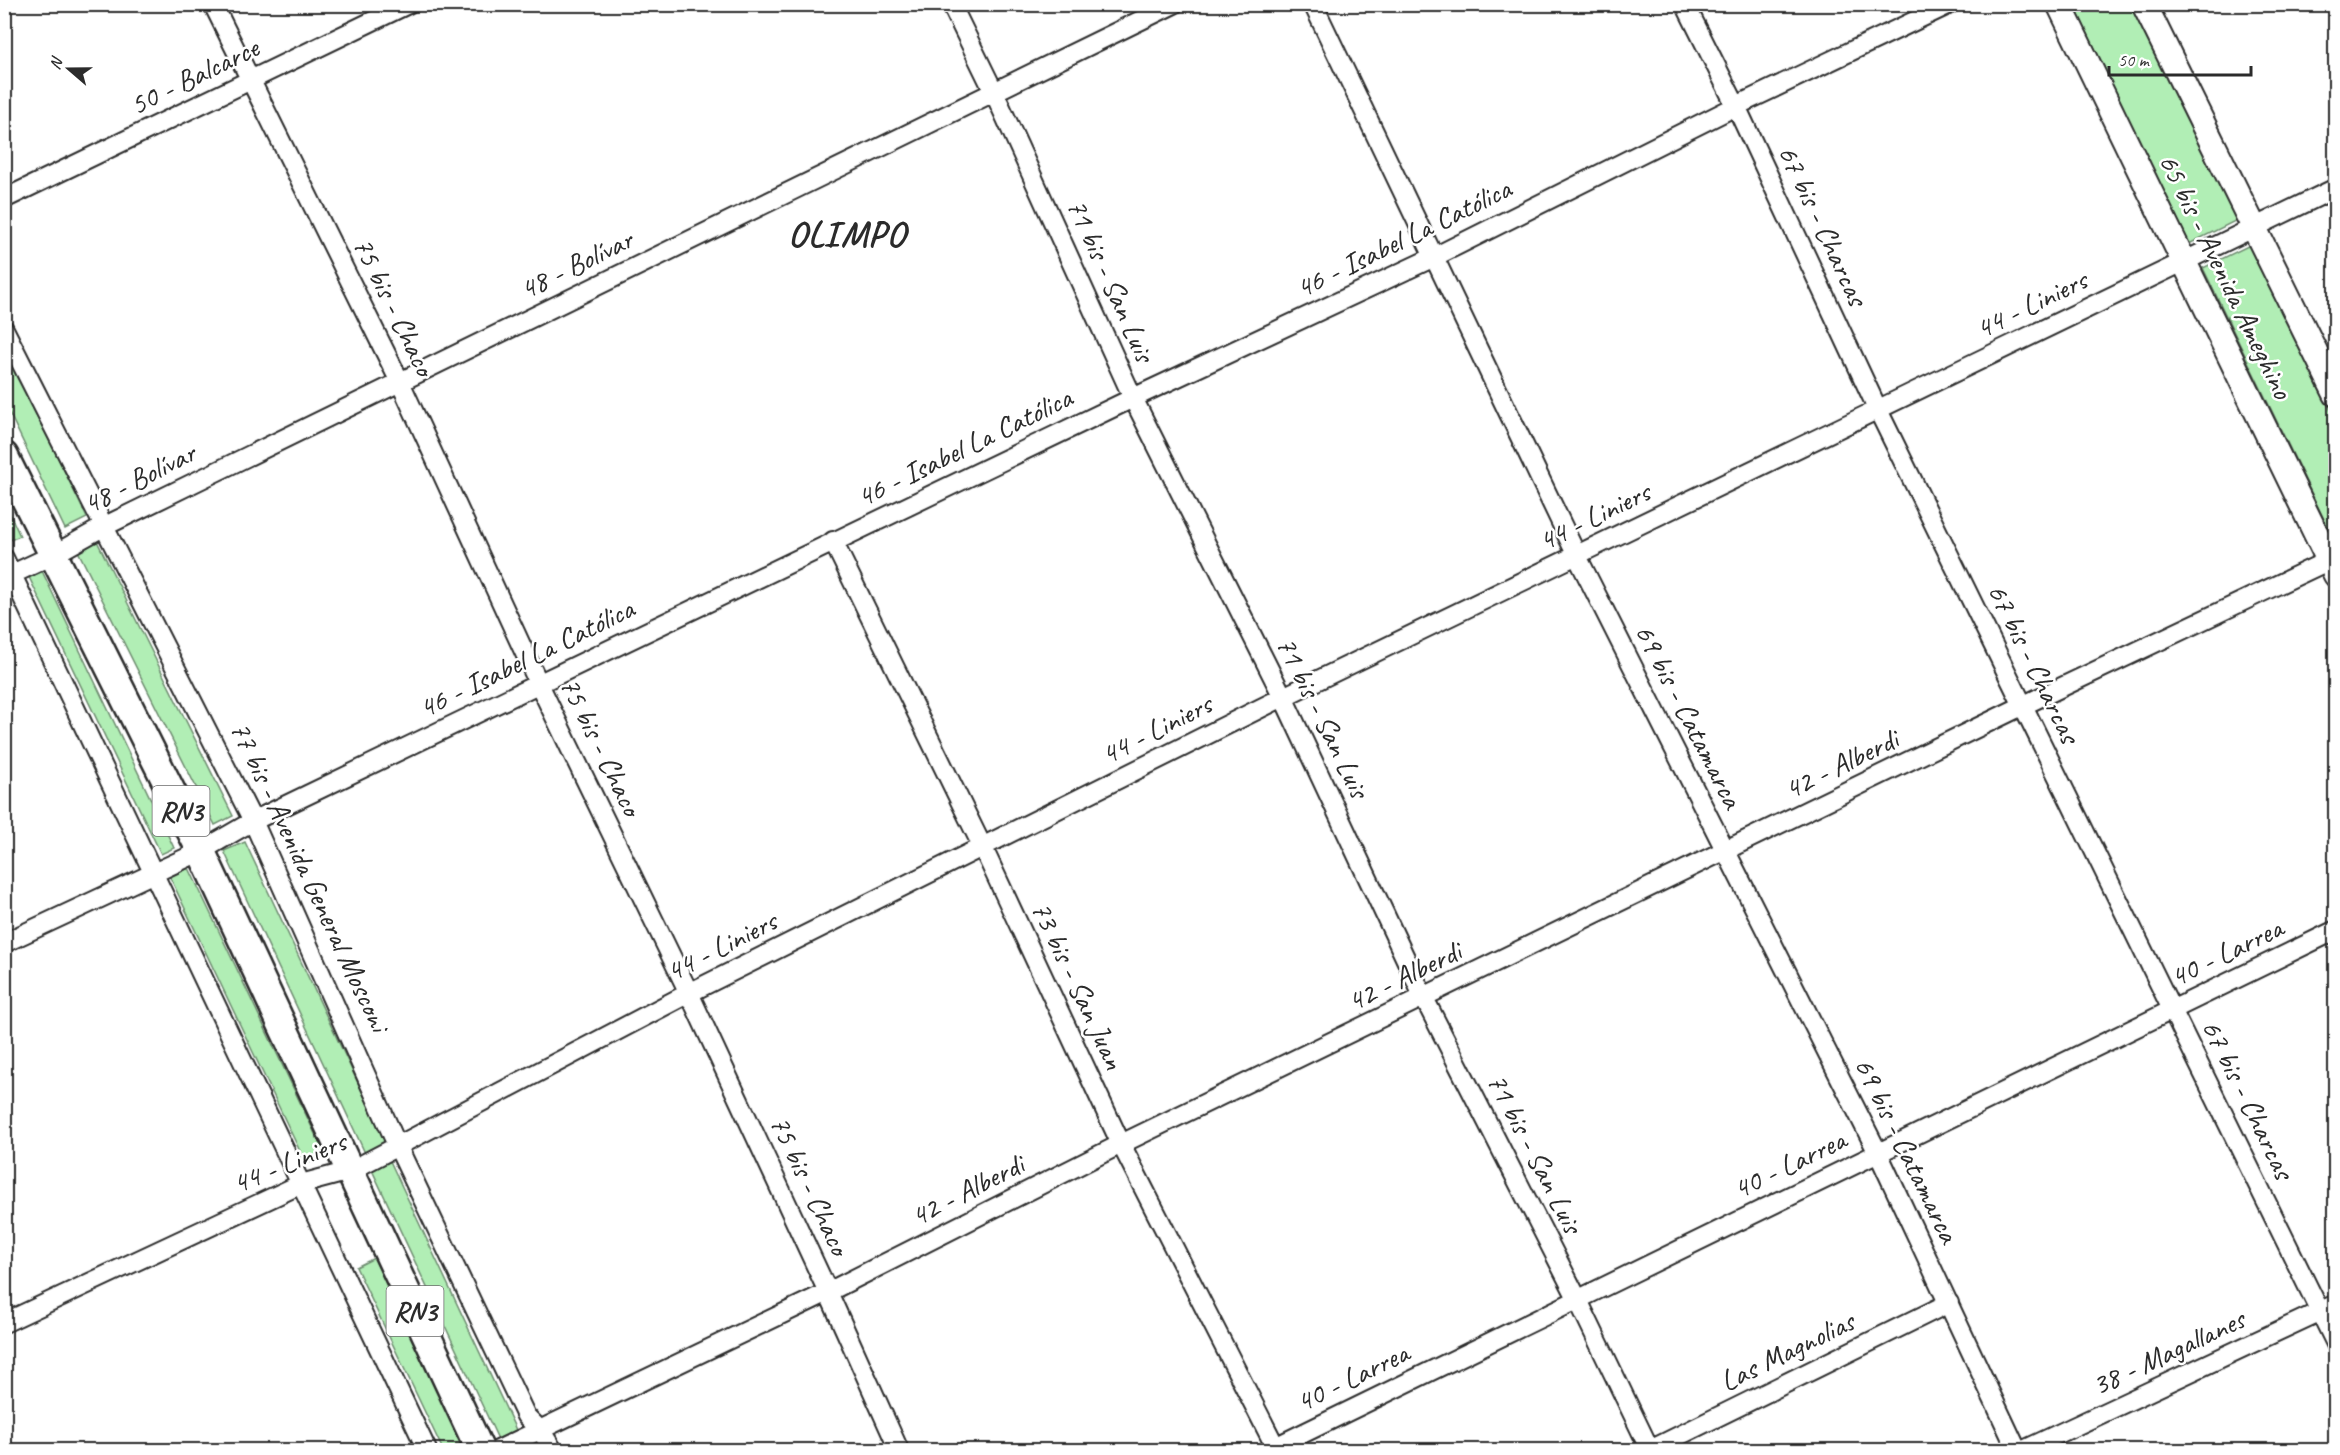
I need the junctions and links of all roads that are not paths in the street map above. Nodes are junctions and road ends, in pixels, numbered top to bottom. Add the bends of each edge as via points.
1 (213, 4) edge
2 (408, 4) edge
3 (951, 4) edge
4 (1174, 4) edge
5 (1312, 4) edge
6 (1685, 4) edge
7 (1950, 4) edge
8 (2059, 4) edge
9 (2144, 4) edge
10 (250, 81) junction
11 (994, 92) junction
12 (1736, 106) junction
13 (2336, 188) edge
14 (4, 199) edge
15 (2254, 226) junction
16 (1434, 257) junction
17 (2184, 262) junction
18 (4, 329) edge
19 (400, 382) junction
20 (2336, 394) edge
21 (1133, 398) junction
22 (1878, 410) junction
23 (4, 456) edge
24 (103, 527) junction
25 (833, 541) junction
26 (53, 555) junction
27 (1577, 556) junction
28 (2333, 564) edge
29 (7, 570) edge
30 (539, 684) junction
31 (1283, 697) junction
32 (2024, 705) junction
33 (253, 821) junction
34 (983, 848) junction
35 (201, 851) junction
36 (1725, 852) junction
37 (155, 872) junction
38 (2336, 930) edge
39 (4, 943) edge
40 (690, 993) junction
41 (1424, 998) junction
42 (2173, 1010) junction
43 (1121, 1144) junction
44 (397, 1145) junction
45 (1878, 1153) junction
46 (350, 1171) junction
47 (301, 1184) junction
48 (828, 1292) junction
49 (1577, 1298) junction
50 (1950, 1303) junction
51 (2328, 1308) edge
52 (4, 1323) edge
53 (2336, 1344) edge
54 (541, 1431) junction
55 (1274, 1449) edge
56 (427, 1450) edge
57 (480, 1450) edge
58 (498, 1450) edge
59 (553, 1450) edge
60 (898, 1450) edge
61 (1650, 1450) edge
62 (2017, 1450) edge
63 (2024, 1450) edge

1 - 10 street, 75 bis - Chaco
2 - 10 street, 50 - Balcarce
3 - 11 street, 71 bis - San Luis
4 - 11 street, 48 - Bolívar
5 - 16 street, 69 bis - Catamarca
6 - 12 street, 67 bis - Charcas
7 - 12 street, 46 - Isabel La Católica
8 - 17 main road, 65 bis - Avenida Ameghino
9 - 15 main road, 65 bis - Avenida Ameghino
10 - 14 street, 50 - Balcarce
10 - 19 street, 75 bis - Chaco
11 - 19 street, 48 - Bolívar
11 - 21 street, 71 bis - San Luis
12 - 16 street, 46 - Isabel La Católica
12 - 22 street, 67 bis - Charcas
13 - 15 street, 44 - Liniers
15 - 17 street, 44 - Liniers
15 - 20 main road, 65 bis - Avenida Ameghino
16 - 21 street, 46 - Isabel La Católica
16 - 27 street, 69 bis - Catamarca
17 - 22 street, 44 - Liniers
17 - 28 main road, 65 bis - Avenida Ameghino
18 - 24 street, 77 bis - Avenida General Mosconi
19 - 24 street, 48 - Bolívar
19 - 30 street, 75 bis - Chaco
21 - 25 street, 46 - Isabel La Católica
21 - 31 street, 71 bis - San Luis
22 - 27 street, 44 - Liniers
22 - 32 street, 67 bis - Charcas
23 - 26 highway, RN3
24 - 26 street, 48 - Bolívar
24 - 33 street, 77 bis - Avenida General Mosconi
25 - 30 street, 46 - Isabel La Católica
25 - 34 street, 73 bis - San Juan
26 - 29 street, 48 - Bolívar
26 - 35 highway, RN3
27 - 31 street, 44 - Liniers
27 - 36 street, 69 bis - Catamarca
28 - 32 street, 42 - Alberdi
29 - 37 street
30 - 33 street, 46 - Isabel La Católica
30 - 40 street, 75 bis - Chaco
31 - 34 street, 44 - Liniers
31 - 41 street, 71 bis - San Luis
32 - 36 street, 42 - Alberdi
32 - 42 street, 67 bis - Charcas
33 - 35 street, 46 - Isabel La Católica
33 - 44 street, 77 bis - Avenida General Mosconi
34 - 40 street, 44 - Liniers
34 - 43 street, 73 bis - San Juan
35 - 37 street, 46 - Isabel La Católica
35 - 46 highway, RN3
36 - 41 street, 42 - Alberdi
36 - 45 street, 69 bis - Catamarca
37 - 39 street, 46 - Isabel La Católica
37 - 47 street
38 - 42 street, 40 - Larrea
40 - 44 street, 44 - Liniers
40 - 48 street, 75 bis - Chaco
41 - 43 street, 42 - Alberdi
41 - 49 street, 71 bis - San Luis
42 - 45 street, 40 - Larrea
42 - 51 street, 67 bis - Charcas
43 - 48 street, 42 - Alberdi
43 - 55 street, 73 bis - San Juan
44 - 46 street, 44 - Liniers
44 - 54 street, 77 bis - Avenida General Mosconi via 526,1416
45 - 49 street, 40 - Larrea
45 - 50 street, 69 bis - Catamarca
46 - 47 street, 44 - Liniers
46 - 57 highway, RN3
47 - 52 street, 44 - Liniers
47 - 56 street
48 - 54 street, 42 - Alberdi
48 - 60 street, 75 bis - Chaco
49 - 55 street, 40 - Larrea
49 - 61 street, 71 bis - San Luis
50 - 61 street, Las Magnolias
50 - 62 street, 69 bis - Catamarca
51 - 53 street, 67 bis - Charcas
51 - 63 street, 38 - Magallanes
54 - 58 street, 42 - Alberdi
54 - 59 street, 77 bis - Avenida General Mosconi

